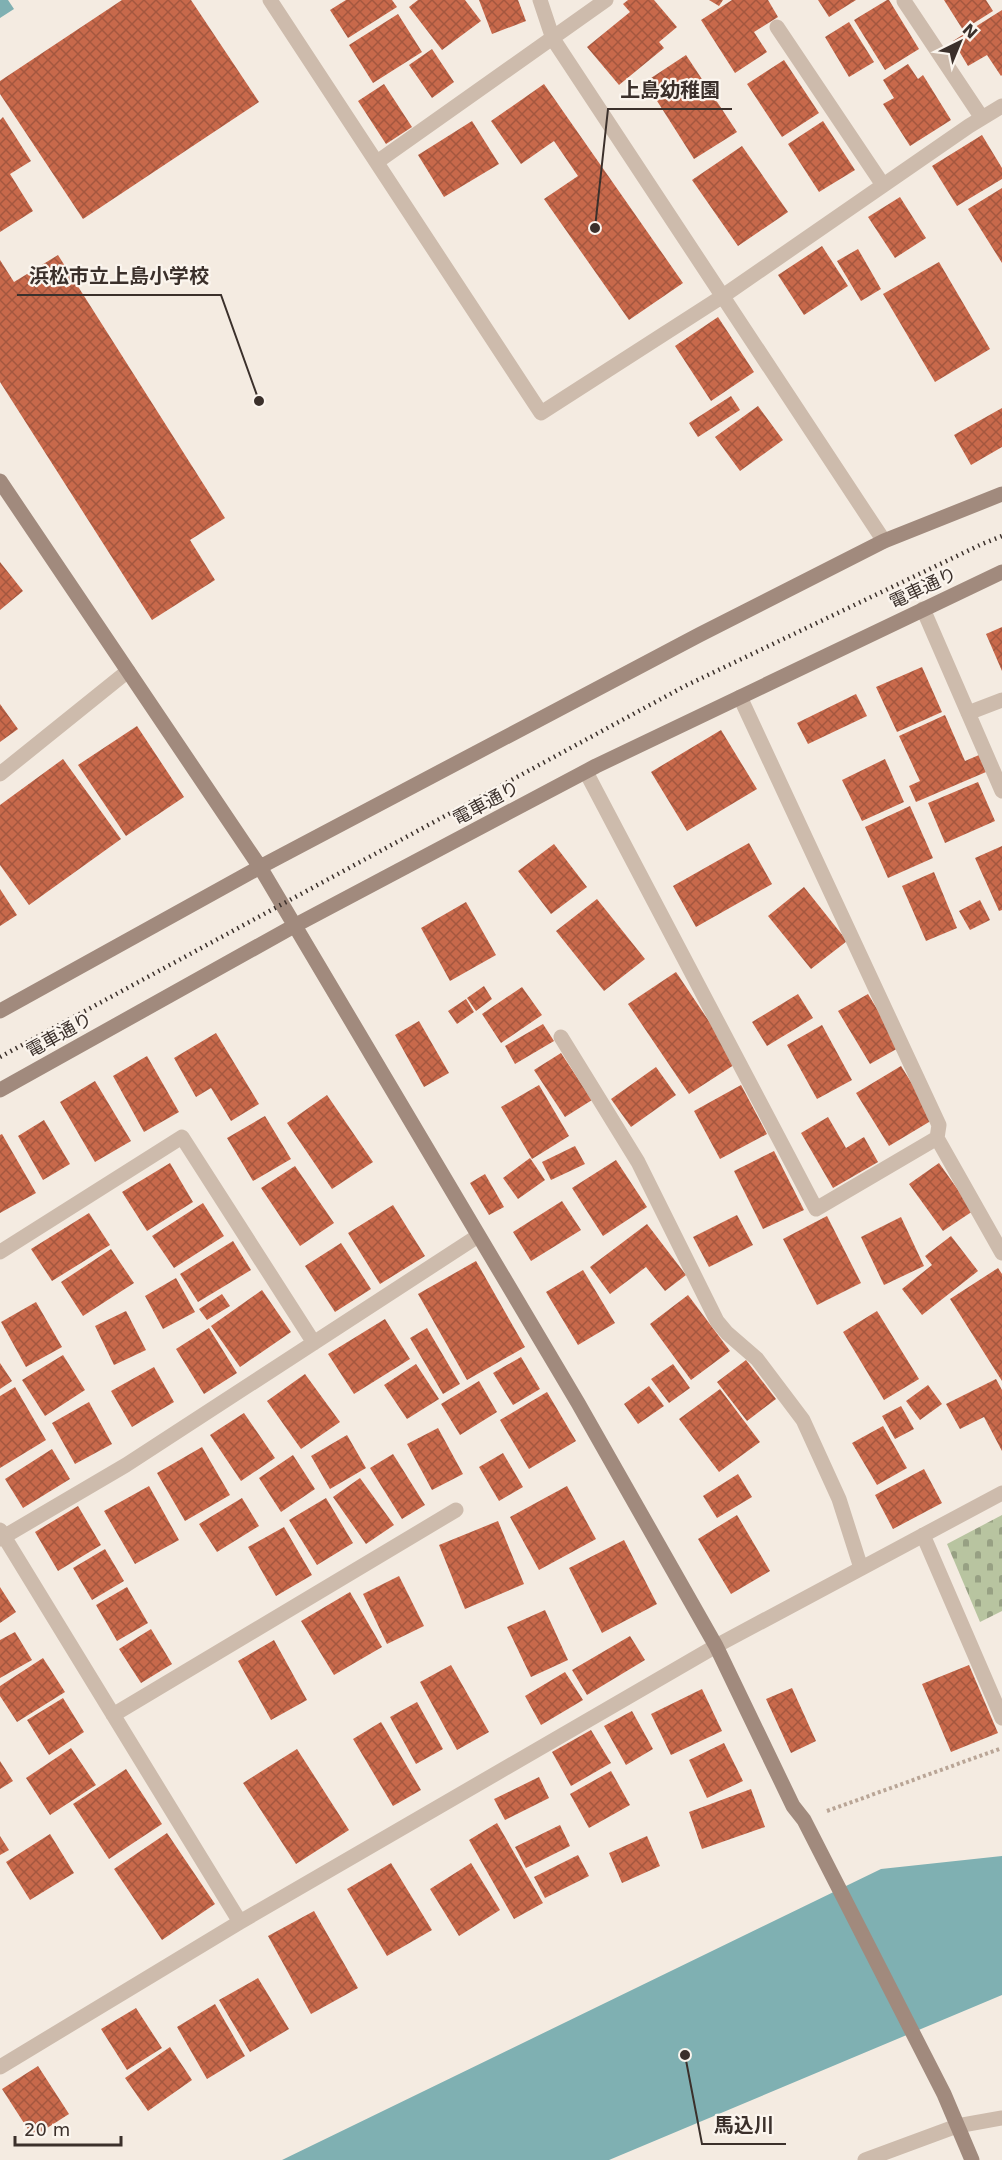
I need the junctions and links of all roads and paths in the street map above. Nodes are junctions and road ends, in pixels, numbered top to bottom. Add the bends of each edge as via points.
1 (270, 0) edge
2 (540, 0) edge
3 (606, 0) edge
4 (904, 1) edge
5 (777, 27) dead end
6 (553, 39) junction
7 (1002, 106) edge
8 (982, 118) junction
9 (377, 162) junction
10 (883, 185) junction
11 (723, 296) junction
12 (0, 481) edge
13 (1002, 494) edge
14 (884, 541) junction
15 (1002, 572) edge
16 (923, 609) junction
17 (128, 671) junction
18 (740, 697) junction
19 (1002, 700) edge
20 (968, 713) junction
21 (586, 772) junction
22 (0, 774) edge
23 (1002, 791) edge
24 (260, 867) junction
25 (294, 926) junction
26 (0, 1011) edge
27 (561, 1037) dead end
28 (0, 1090) edge
29 (937, 1138) junction
30 (478, 1236) junction
31 (0, 1252) edge
32 (1002, 1253) edge
33 (314, 1342) junction
34 (1002, 1493) edge
35 (456, 1510) dead end
36 (923, 1534) junction
37 (1, 1535) edge
38 (861, 1568) junction
39 (716, 1646) junction
40 (113, 1715) junction
41 (1002, 1718) edge
42 (1002, 1748) edge
43 (804, 1820) junction
44 (240, 1922) junction
45 (0, 2067) edge
46 (1002, 2118) edge
47 (957, 2126) junction
48 (865, 2160) edge
49 (972, 2160) edge

1 - 9 street
2 - 6 street
3 - 6 street
4 - 8 street
5 - 10 street
6 - 9 street
6 - 11 street
7 - 8 street
8 - 10 street
9 - 11 street via 541,413
10 - 11 street
11 - 14 street
12 - 17 street
13 - 14 street
14 - 24 street
15 - 16 street, 電車通り
16 - 18 street, 電車通り
16 - 20 street
17 - 22 street
17 - 24 street
18 - 21 street, 電車通り
18 - 29 street via 939,1125
19 - 20 street
20 - 23 street
21 - 25 street, 電車通り
21 - 29 street via 816,1209
24 - 25 street
24 - 26 street
25 - 28 street, 電車通り
25 - 30 street
27 - 38 street via 638,1162 717,1321 757,1359 802,1420 839,1499
29 - 32 street
30 - 33 street
30 - 39 street
31 - 33 street via 182,1137
33 - 37 street via 126,1466
34 - 36 street
35 - 40 street
36 - 38 street
36 - 41 street
37 - 40 street
38 - 39 street
39 - 43 street via 793,1806
39 - 44 street
40 - 44 street
42 - 43 path
43 - 47 street
44 - 45 street
46 - 47 street
47 - 48 street
47 - 49 street

